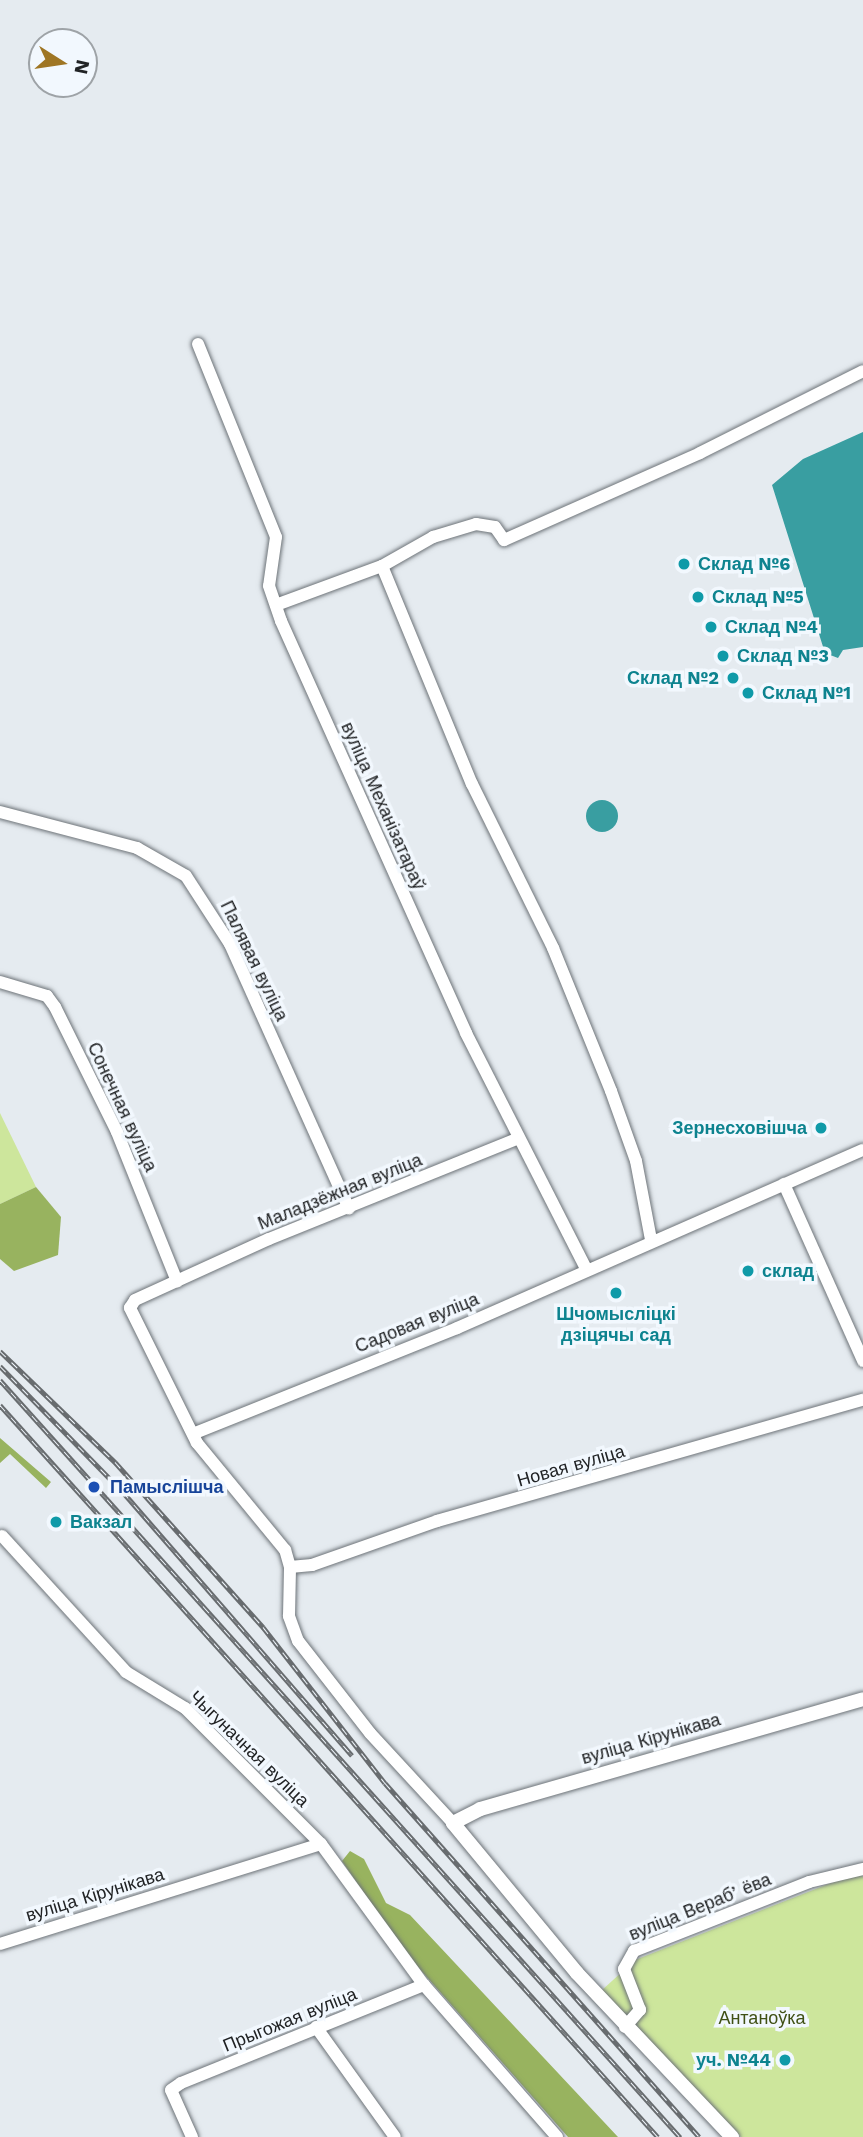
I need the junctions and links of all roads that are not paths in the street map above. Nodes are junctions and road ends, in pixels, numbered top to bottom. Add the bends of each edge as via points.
1 (198, 344) dead end
2 (863, 371) edge
3 (382, 566) junction
4 (276, 605) junction
5 (0, 812) edge
6 (0, 982) edge
7 (517, 1139) junction
8 (863, 1150) edge
9 (783, 1184) junction
10 (349, 1209) junction
11 (650, 1240) junction
12 (586, 1269) junction
13 (177, 1281) junction
14 (863, 1361) edge
15 (863, 1400) edge
16 (195, 1433) junction
17 (2, 1536) dead end
18 (290, 1567) junction
19 (863, 1699) edge
20 (453, 1823) junction
21 (321, 1844) junction
22 (863, 1869) edge
23 (0, 1944) edge
24 (424, 1985) junction
25 (316, 2027) junction
26 (625, 2027) junction
27 (192, 2137) edge
28 (395, 2137) edge
29 (557, 2137) edge
30 (732, 2137) edge

1 - 4 street, вуліца Механізатараў via 276,537 268,570
2 - 3 street via 794,409 503,540 495,527 476,523 433,537
3 - 4 street
3 - 11 street via 472,784 553,948 611,1091 636,1161
4 - 7 street, вуліца Механізатараў
5 - 10 street, Палявая вуліца via 137,848 186,876 230,944
6 - 13 street, Сонечная вуліца via 47,996 55,1007 117,1132
7 - 10 street, Маладзёжная вуліца
7 - 12 street, вуліца Механізатараў
8 - 9 street, Садовая вуліца
9 - 11 street, Садовая вуліца
9 - 14 street
10 - 13 street, Маладзёжная вуліца
11 - 12 street, Садовая вуліца
12 - 16 street, Садовая вуліца via 457,1328
13 - 16 street, Маладзёжная вуліца via 135,1300 131,1316
15 - 18 street, Новая вуліца via 436,1521 312,1565
16 - 18 street via 206,1456 285,1550
17 - 21 street, Чыгуначная вуліца via 126,1672 185,1707
18 - 20 street via 289,1616 298,1641 370,1733
19 - 20 street, вуліца Кірунікава via 480,1808
20 - 26 street via 483,1865
21 - 23 street, вуліца Кірунікава
21 - 24 street, Чыгуначная вуліца
22 - 26 street, вуліца Верабʼёва via 809,1882 634,1951 624,1969 639,2010
24 - 25 street, Прыгожая вуліца
24 - 29 street, Чыгуначная вуліца
25 - 27 street, Прыгожая вуліца via 171,2090
25 - 28 street
26 - 30 street

